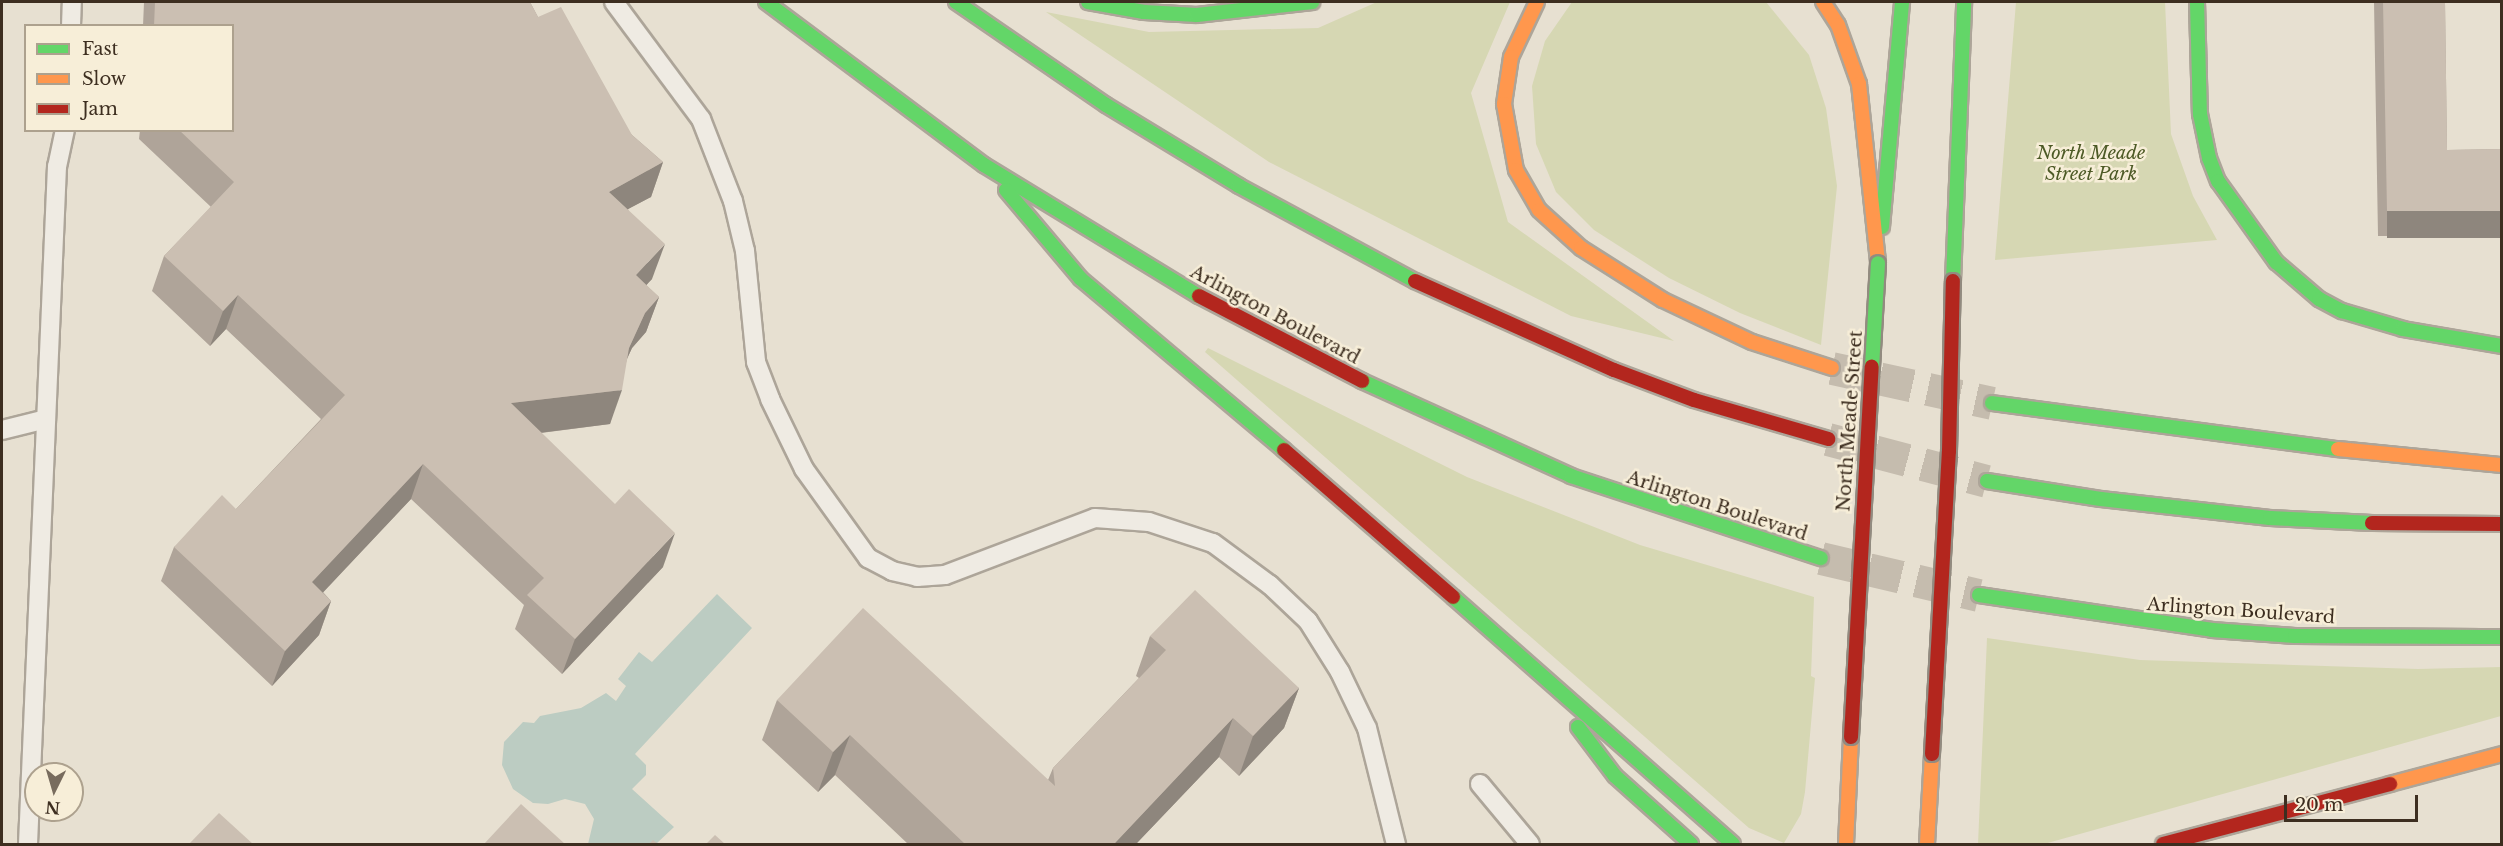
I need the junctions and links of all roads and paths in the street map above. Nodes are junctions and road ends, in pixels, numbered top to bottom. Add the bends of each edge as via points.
1 (72, 2) edge
2 (614, 2) edge
3 (766, 2) edge
4 (956, 2) edge
5 (1088, 2) edge
6 (1312, 2) edge
7 (1537, 2) edge
8 (1823, 2) edge
9 (1902, 2) edge
10 (1964, 2) edge
11 (2197, 2) edge
12 (71, 24) edge
13 (65, 132) edge
14 (984, 165) junction
15 (1878, 263) junction
16 (2502, 346) edge
17 (1832, 368) tunnel mouth
18 (1992, 403) tunnel mouth
19 (46, 419) junction
20 (2, 430) edge
21 (1827, 439) tunnel mouth
22 (2502, 465) edge
23 (1987, 480) tunnel mouth
24 (2502, 524) edge
25 (1821, 558) tunnel mouth
26 (1979, 595) tunnel mouth
27 (2502, 637) edge
28 (1533, 669) junction
29 (2502, 754) edge
30 (1480, 784) dead end
31 (2191, 837) junction
32 (28, 844) edge
33 (1396, 844) edge
34 (1530, 844) edge
35 (1691, 844) edge
36 (1733, 844) edge
37 (1846, 844) edge
38 (1927, 844) edge
39 (2163, 844) edge
40 (2179, 844) edge

1 - 12 lane
2 - 33 lane via 701,119 733,201 745,251 756,362 770,399 804,469 868,558 892,571 917,577 945,575 1095,518 1149,522 1213,543 1270,585 1308,621 1340,672 1367,728
3 - 14 main road, Arlington Boulevard
4 - 21 main road via 1106,105 1239,186 1387,268 1533,337 1614,370 1694,400
5 - 6 main road via 1144,12 1197,15
7 - 17 main road via 1511,57 1504,104 1516,170 1539,210 1581,248 1663,300 1752,342
8 - 15 main road via 1838,25 1859,84
9 - 15 main road, North Meade Street
10 - 38 main road, bridge via 1949,451
11 - 16 main road via 2200,114 2209,158 2218,181 2277,262 2319,299 2353,315 2413,332
13 - 19 lane via 57,167
14 - 25 main road, Arlington Boulevard via 1199,296 1419,410 1570,476
14 - 28 main road via 1082,279 1365,519
15 - 37 main road, North Meade Street, bridge
18 - 22 main road via 2272,442
19 - 20 lane
19 - 32 lane
23 - 24 main road via 2101,500 2270,518
26 - 27 main road, Arlington Boulevard via 2212,630 2295,636
28 - 35 main road via 1615,776
28 - 36 main road
29 - 31 main road
30 - 34 lane
31 - 39 main road
31 - 40 main road

